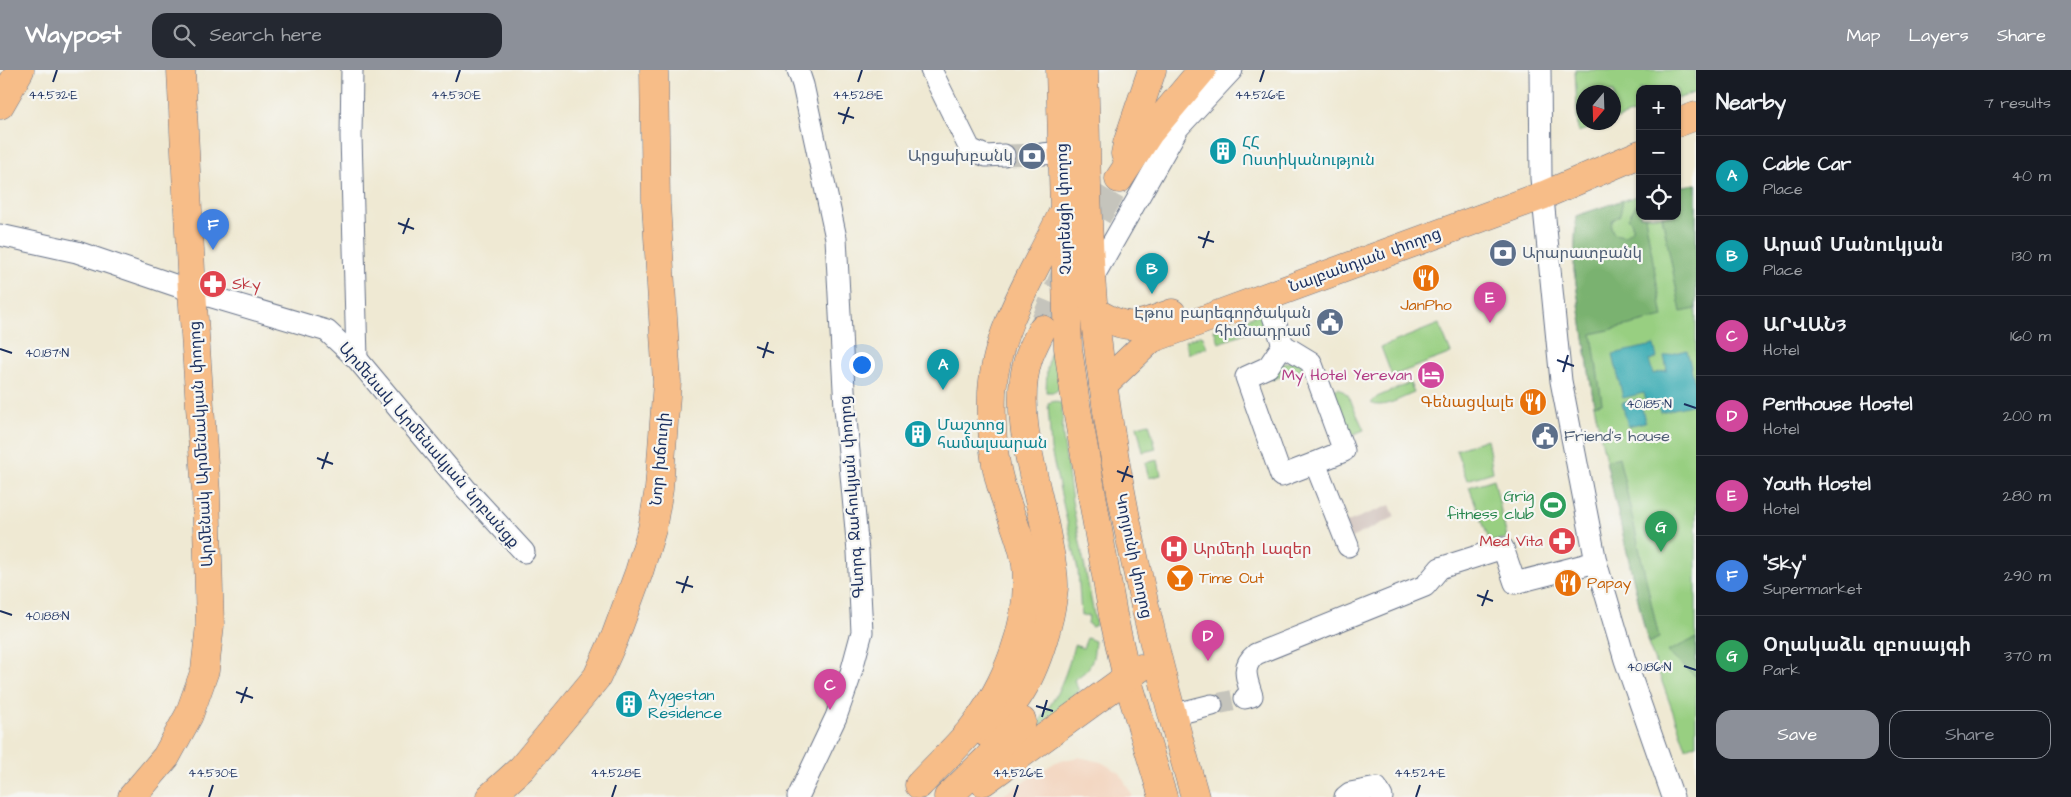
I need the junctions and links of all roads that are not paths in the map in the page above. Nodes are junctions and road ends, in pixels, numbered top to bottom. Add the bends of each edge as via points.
1 (20, 70) edge
2 (181, 70) edge
3 (352, 70) edge
4 (654, 70) edge
5 (798, 70) edge
6 (931, 70) edge
7 (1060, 70) edge
8 (1084, 70) edge
9 (1152, 70) edge
10 (1202, 70) edge
11 (1232, 70) edge
12 (1539, 71) edge
13 (0, 105) edge
14 (1696, 116) edge
15 (1681, 122) edge
16 (1696, 132) edge
17 (1681, 138) edge
18 (1636, 140) edge
19 (1004, 155) tunnel mouth
20 (1636, 155) edge
21 (1543, 186) junction
22 (1065, 208) junction
23 (0, 235) edge
24 (1037, 267) junction
25 (1092, 279) junction
26 (192, 291) junction
27 (1266, 296) junction
28 (1094, 311) junction
29 (1283, 345) junction
30 (1068, 348) joint
31 (357, 358) junction
32 (1103, 385) junction
33 (1315, 463) junction
34 (1348, 546) dead end
35 (524, 552) dead end
36 (1596, 562) junction
37 (1054, 588) junction
38 (1156, 656) junction
39 (1127, 678) junction
40 (1245, 698) dead end
41 (1212, 705) tunnel mouth
42 (1172, 715) junction
43 (910, 791) edge
44 (132, 797) edge
45 (490, 797) edge
46 (798, 797) edge
47 (948, 797) edge
48 (959, 797) edge
49 (1163, 797) edge
50 (1195, 797) edge
51 (1345, 797) edge
52 (1382, 797) edge
53 (1673, 797) edge

1 - 13 main road
2 - 26 main road, Արմենակ Արմենակյան փողոց
3 - 31 street
4 - 45 main road, Նոր խճուղի via 656,204 667,382 660,488 652,529 633,590 597,676 522,768
5 - 46 street, Գևորգ Ջահուկյան փողոց via 836,238 862,632 836,717
6 - 19 street via 970,149 986,156
7 - 22 main road, Չարենցի փողոց via 1052,153
8 - 25 main road, Չարենցի փողոց
9 - 10 main road via 1127,144 1121,175 1154,126
11 - 25 street via 1178,128
12 - 21 street
14 - 15 main road
16 - 17 main road
18 - 21 main road, Նալբանդյան փողոց
20 - 21 main road, Նալբանդյան փողոց
21 - 27 main road, Նալբանդյան փողոց
21 - 28 main road, Նալբանդյան փողոց via 1143,324 1124,326
21 - 36 street via 1562,381
22 - 24 main road
22 - 30 main road, Չարենցի փողոց
23 - 26 street, Արմենակ Արմենակյան նրբանցք via 77,252
24 - 37 main road via 1008,382 1009,443 1028,514
24 - 43 main road via 1001,342 992,392 993,444 1000,482 1026,564 1026,602 1022,623 993,698 971,730
25 - 28 main road, Չարենցի փողոց
26 - 31 street, Արմենակ Արմենակյան նրբանցք via 327,331
26 - 44 main road, Արմենակ Արմենակյան փողոց via 208,552 210,625 205,670 189,714 166,757
27 - 29 street
27 - 32 main road, Նալբանդյան փողոց via 1151,339
28 - 32 main road, Կորյունի փողոց
29 - 33 street via 1312,362 1344,451
29 - 33 street via 1268,367 1246,377 1281,476
30 - 39 main road, Կորյունի փողոց via 1098,534
31 - 35 street, Արմենակ Արմենակյան նրբանցք via 465,488
32 - 38 main road, Կորյունի փողոց via 1128,534
33 - 34 street
36 - 40 street via 1515,583 1503,548 1440,568 1425,586 1256,654 1245,669 1252,696
36 - 53 street via 1625,660
37 - 43 main road via 1033,671 1015,701 977,743
37 - 47 main road via 1028,451 1025,411 1028,360 1042,329 1037,360 1041,441 1062,549 1066,588 1060,642 1050,676 1035,705
38 - 39 main road
38 - 42 main road, Կորյունի փողոց
39 - 48 main road
39 - 49 main road, Կորյունի փողոց
41 - 42 street
42 - 50 main road, Կորյունի փողոց
51 - 52 street via 1377,788

